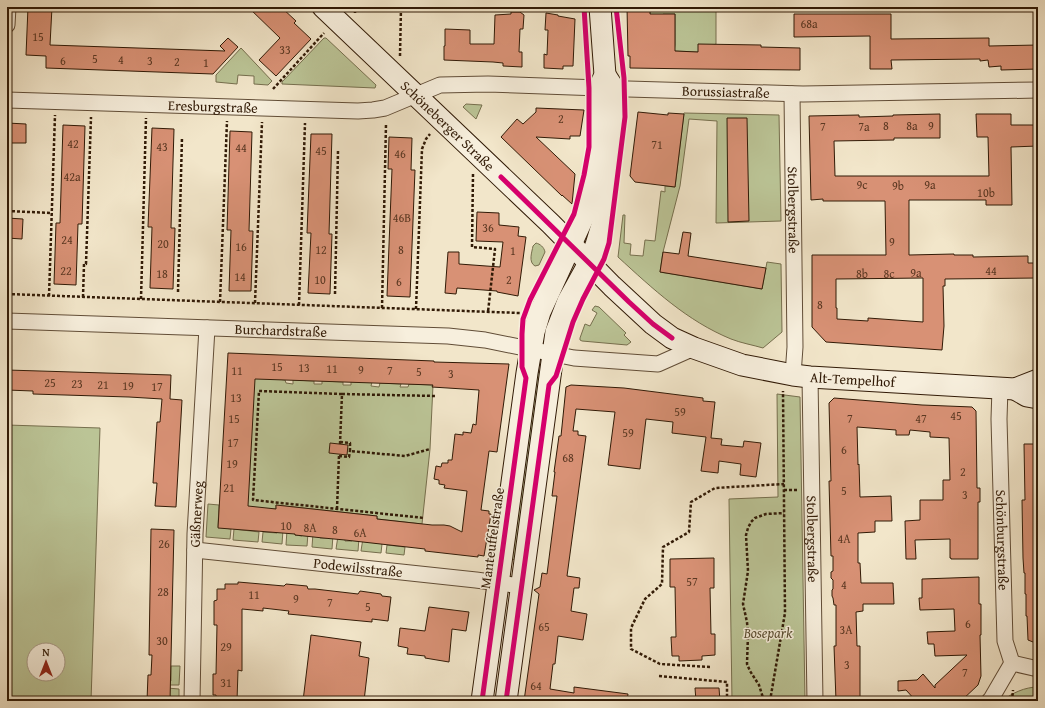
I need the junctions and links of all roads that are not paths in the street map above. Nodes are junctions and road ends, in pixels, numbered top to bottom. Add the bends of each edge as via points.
1 (8, 7) edge
2 (323, 7) edge
3 (600, 7) edge
4 (7, 26) edge
5 (606, 84) junction
6 (1038, 90) edge
7 (792, 94) junction
8 (415, 95) junction
9 (7, 100) edge
10 (571, 245) junction
11 (589, 263) junction
12 (7, 321) edge
13 (207, 328) junction
14 (694, 348) junction
15 (531, 349) junction
16 (553, 354) junction
17 (1038, 380) edge
18 (795, 381) junction
19 (1008, 388) junction
20 (1038, 398) edge
21 (195, 550) junction
22 (498, 583) junction
23 (521, 586) junction
24 (1012, 663) junction
25 (1038, 669) edge
26 (192, 701) edge
27 (482, 701) edge
28 (506, 701) edge
29 (816, 701) edge
30 (989, 701) edge

1 - 4 street
2 - 8 main road, Schöneberger Straße
3 - 5 main road, Manteuffelstraße
5 - 7 street, Borussiastraße
5 - 8 street, Borussiastraße via 440,85
5 - 10 main road, Manteuffelstraße via 591,192
5 - 11 main road, Manteuffelstraße via 615,106 614,134 603,222
6 - 7 street, Borussiastraße
7 - 18 street, Stolbergstraße
8 - 9 street, Eresburgstraße via 385,108 358,111
8 - 10 main road, Schöneberger Straße
10 - 11 main road, Schöneberger Straße
10 - 15 main road, Manteuffelstraße via 540,312
11 - 14 main road, Alt-Tempelhof via 653,324 672,338
11 - 16 main road, Manteuffelstraße via 564,311 556,332
12 - 13 street, Burchardstraße
13 - 15 street, Burchardstraße via 448,336
13 - 21 street, Gäßnerweg
14 - 16 street via 658,364
14 - 18 main road, Alt-Tempelhof
15 - 16 street, Burchardstraße
15 - 22 main road, Manteuffelstraße
16 - 23 main road, Manteuffelstraße
17 - 19 main road, Alt-Tempelhof
18 - 19 main road, Alt-Tempelhof
18 - 29 street, Stolbergstraße
19 - 20 main road, Alt-Tempelhof
19 - 24 street, Schönburgstraße via 999,419 1005,641
21 - 22 street, Podewilsstraße
21 - 26 street, Gäßnerweg
22 - 23 street, Podewilsstraße
22 - 27 main road, Manteuffelstraße
23 - 28 main road, Manteuffelstraße
24 - 25 street
24 - 30 street

